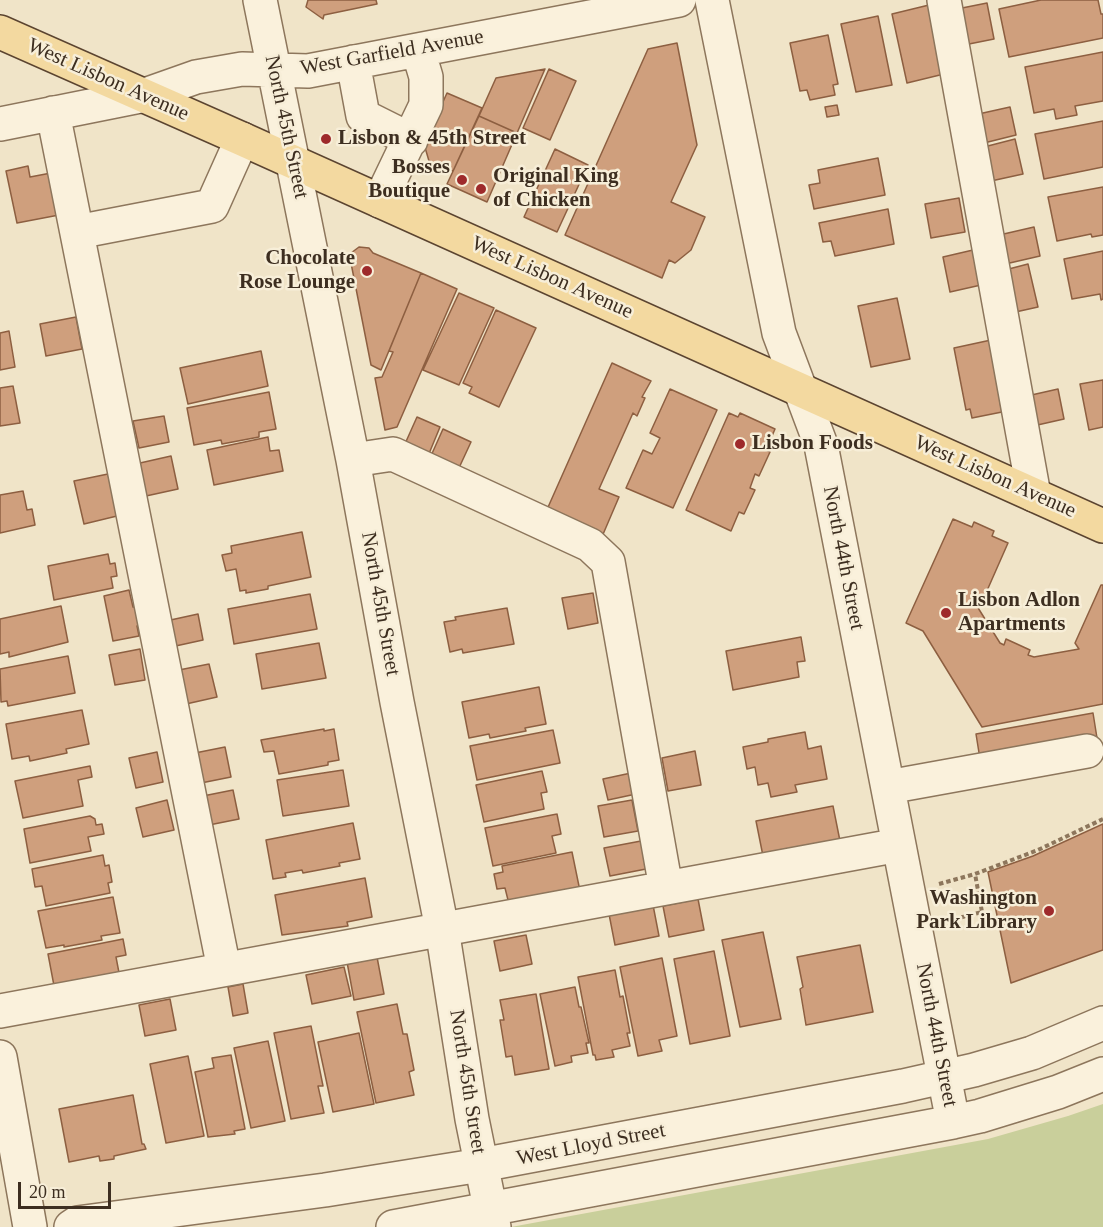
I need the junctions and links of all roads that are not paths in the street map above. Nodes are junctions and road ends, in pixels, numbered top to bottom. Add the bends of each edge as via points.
1 (260, 0) edge
2 (679, 0) edge
3 (712, 0) edge
4 (944, 0) edge
5 (0, 32) edge
6 (418, 50) junction
7 (353, 62) junction
8 (273, 69) junction
9 (145, 96) junction
10 (53, 113) junction
11 (0, 124) edge
12 (242, 139) junction
13 (411, 140) junction
14 (293, 162) junction
15 (380, 201) junction
16 (77, 232) junction
17 (800, 390) junction
18 (353, 460) junction
19 (1034, 495) junction
20 (1103, 526) edge
21 (1087, 751) dead end
22 (888, 787) junction
23 (899, 845) junction
24 (666, 888) junction
25 (442, 929) junction
26 (224, 969) junction
27 (0, 1011) edge
28 (1103, 1023) edge
29 (0, 1057) edge
30 (1103, 1074) edge
31 (944, 1076) junction
32 (953, 1122) junction
33 (481, 1165) junction
34 (492, 1218) edge
35 (30, 1227) edge
36 (71, 1227) edge
37 (393, 1227) edge

1 - 8 street, North 45th Street
2 - 6 street, West Garfield Avenue
3 - 17 street, North 44th Street via 779,333
4 - 19 street
5 - 9 main road, West Lisbon Avenue
6 - 7 street, West Garfield Avenue
6 - 13 street via 426,77 426,105
7 - 8 street, West Garfield Avenue via 308,70
7 - 13 street via 363,116
8 - 9 street, West Garfield Avenue via 242,69 196,77
8 - 14 street, North 45th Street
9 - 10 street, West Garfield Avenue
9 - 12 main road, West Lisbon Avenue
10 - 11 street, West Garfield Avenue
10 - 16 street
12 - 14 main road, West Lisbon Avenue
12 - 16 street via 212,206
13 - 15 street
14 - 15 main road, West Lisbon Avenue
14 - 18 street, North 45th Street
15 - 17 main road, West Lisbon Avenue
16 - 26 street
17 - 19 main road, West Lisbon Avenue
17 - 22 street, North 44th Street via 821,445
18 - 24 street via 393,454 590,545 608,562
18 - 25 street, North 45th Street
19 - 20 main road, West Lisbon Avenue
21 - 22 street
22 - 23 street, North 44th Street
23 - 24 street
23 - 31 street, North 44th Street
24 - 25 street
25 - 26 street
25 - 33 street, North 45th Street
26 - 27 street
28 - 31 street, West Lloyd Street via 1032,1053
29 - 35 street
30 - 32 street, West Lloyd Street via 1058,1092
31 - 32 street, North 44th Street
31 - 33 street, West Lloyd Street
32 - 34 street, West Lloyd Street
33 - 34 street, North 45th Street
33 - 36 street, West Lloyd Street via 76,1223
34 - 37 street, West Lloyd Street

